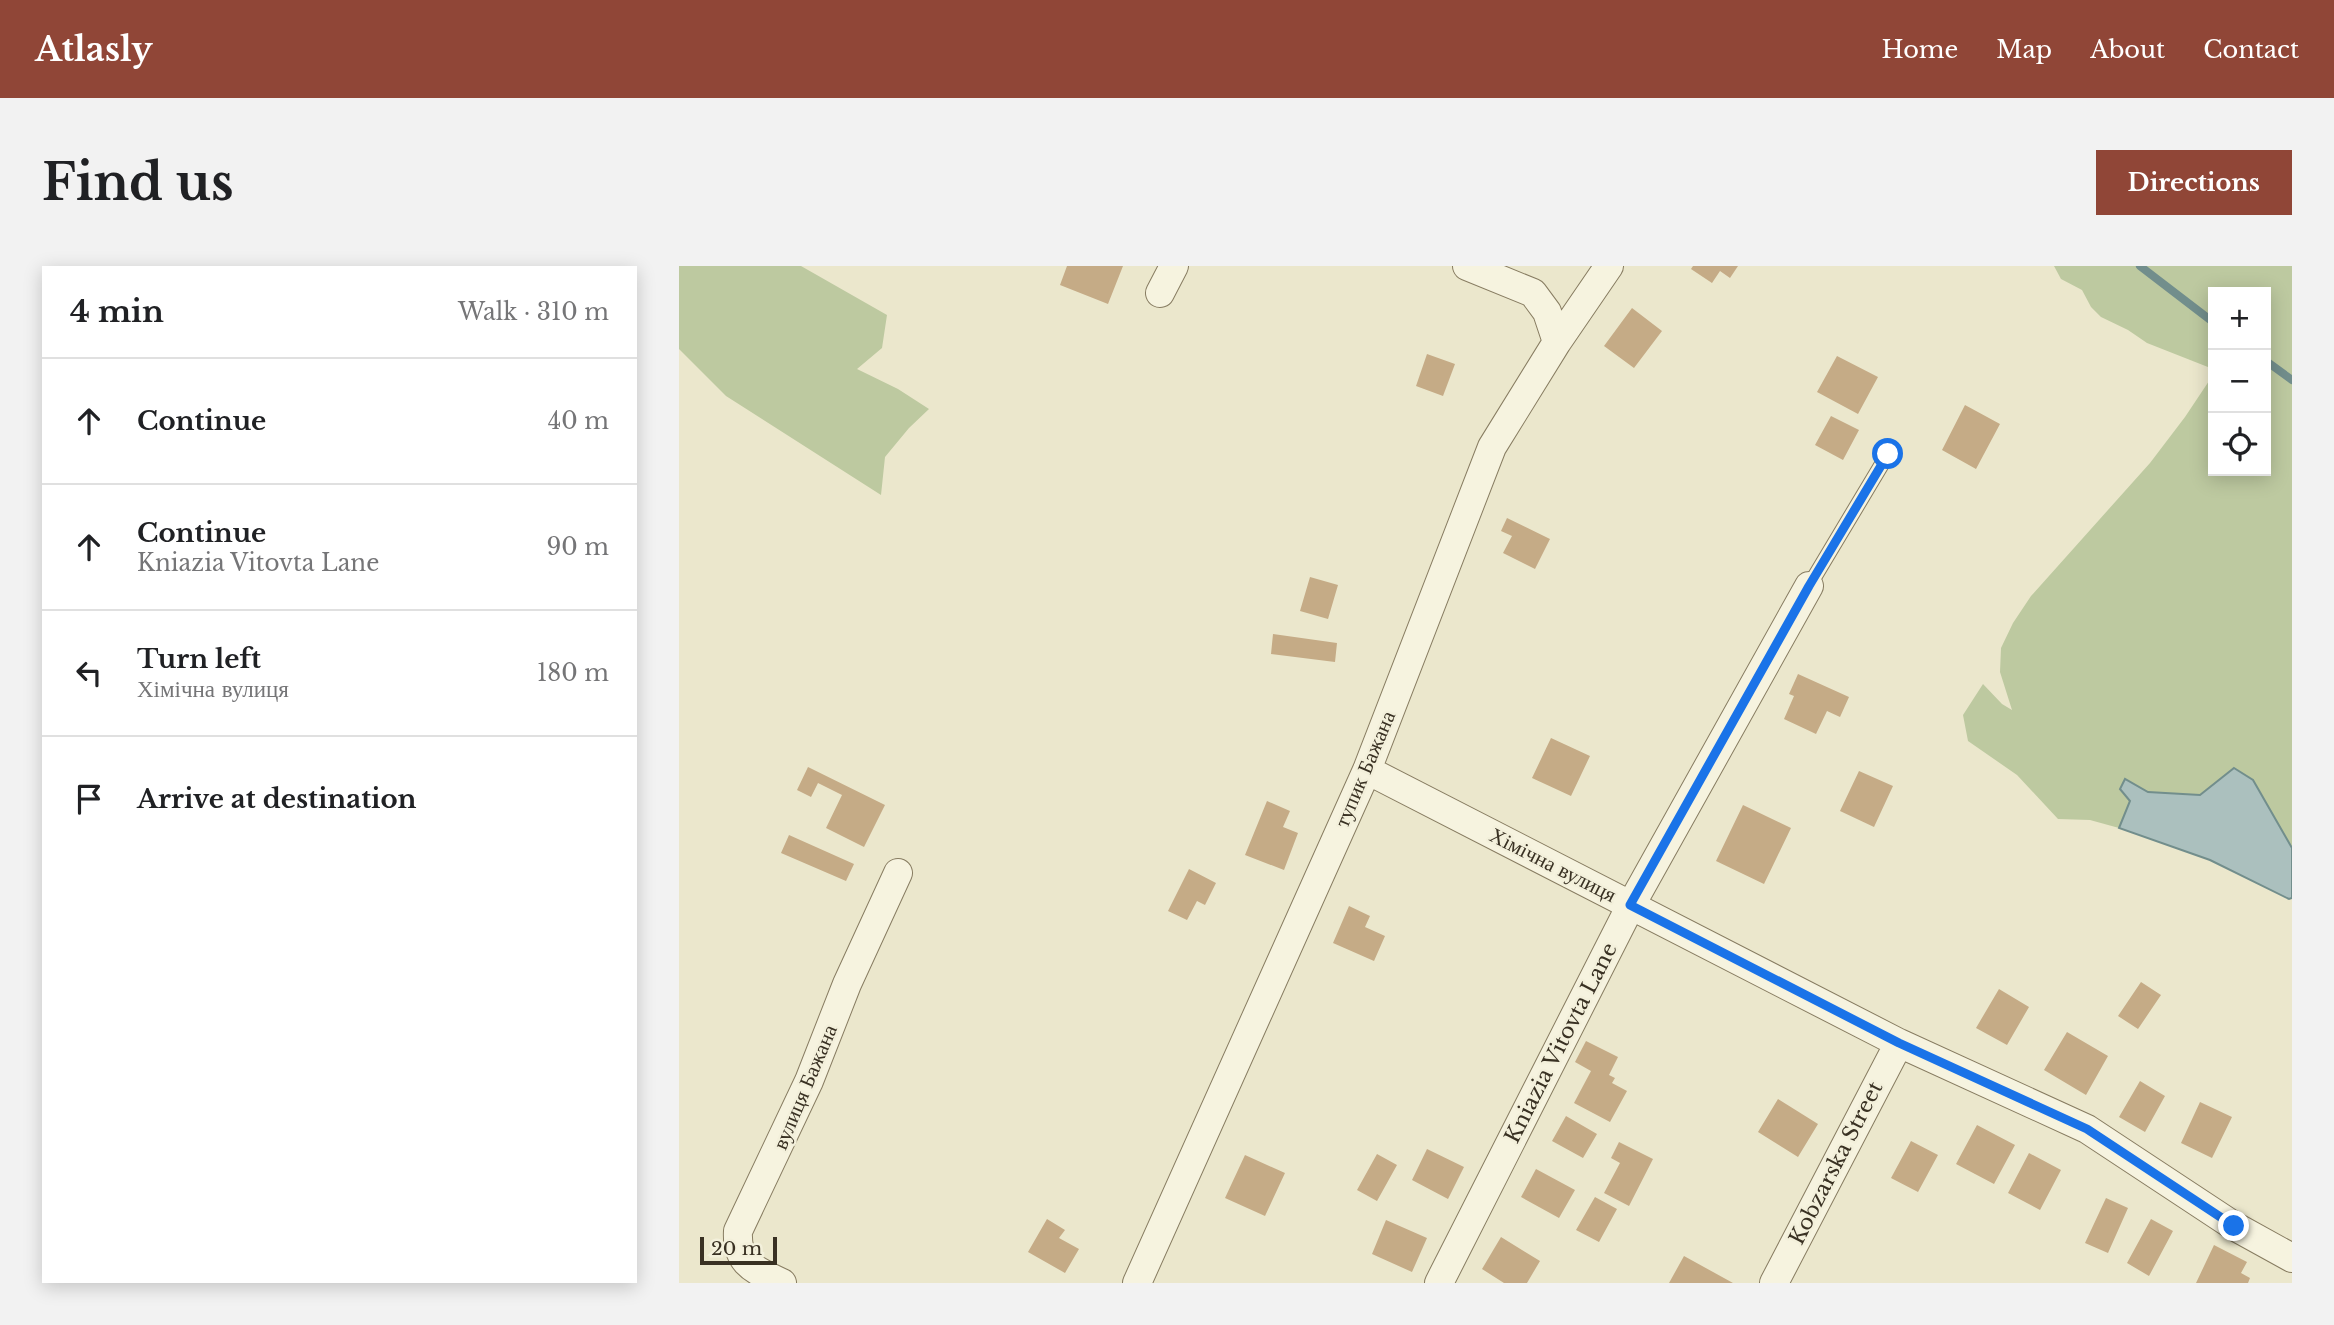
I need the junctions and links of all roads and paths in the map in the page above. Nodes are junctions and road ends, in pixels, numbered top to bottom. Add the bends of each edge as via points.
1 (1174, 266) edge
2 (1467, 266) edge
3 (1609, 266) edge
4 (1160, 293) dead end
5 (1557, 342) junction
6 (1888, 454) dead end
7 (1809, 586) joint
8 (1367, 770) junction
9 (898, 873) dead end
10 (1630, 905) junction
11 (1899, 1043) junction
12 (2292, 1258) edge
13 (782, 1283) edge
14 (1137, 1283) edge
15 (1439, 1283) edge
16 (1774, 1283) edge

1 - 4 street
2 - 5 street via 1534,293 1547,312
3 - 5 street, тупик Бажана
5 - 8 street, тупик Бажана via 1492,447
6 - 7 lane
7 - 10 street, Kniazia Vitovta Lane
8 - 10 street, Хімічна вулиця
8 - 14 street, тупик Бажана
9 - 13 street, вулиця Бажана via 809,1081 738,1231 741,1255 752,1268
10 - 11 street, Хімічна вулиця
10 - 15 street, Kniazia Vitovta Lane
11 - 12 street, Хімічна вулиця via 2087,1129 2234,1226
11 - 16 street, Kobzarska Street

